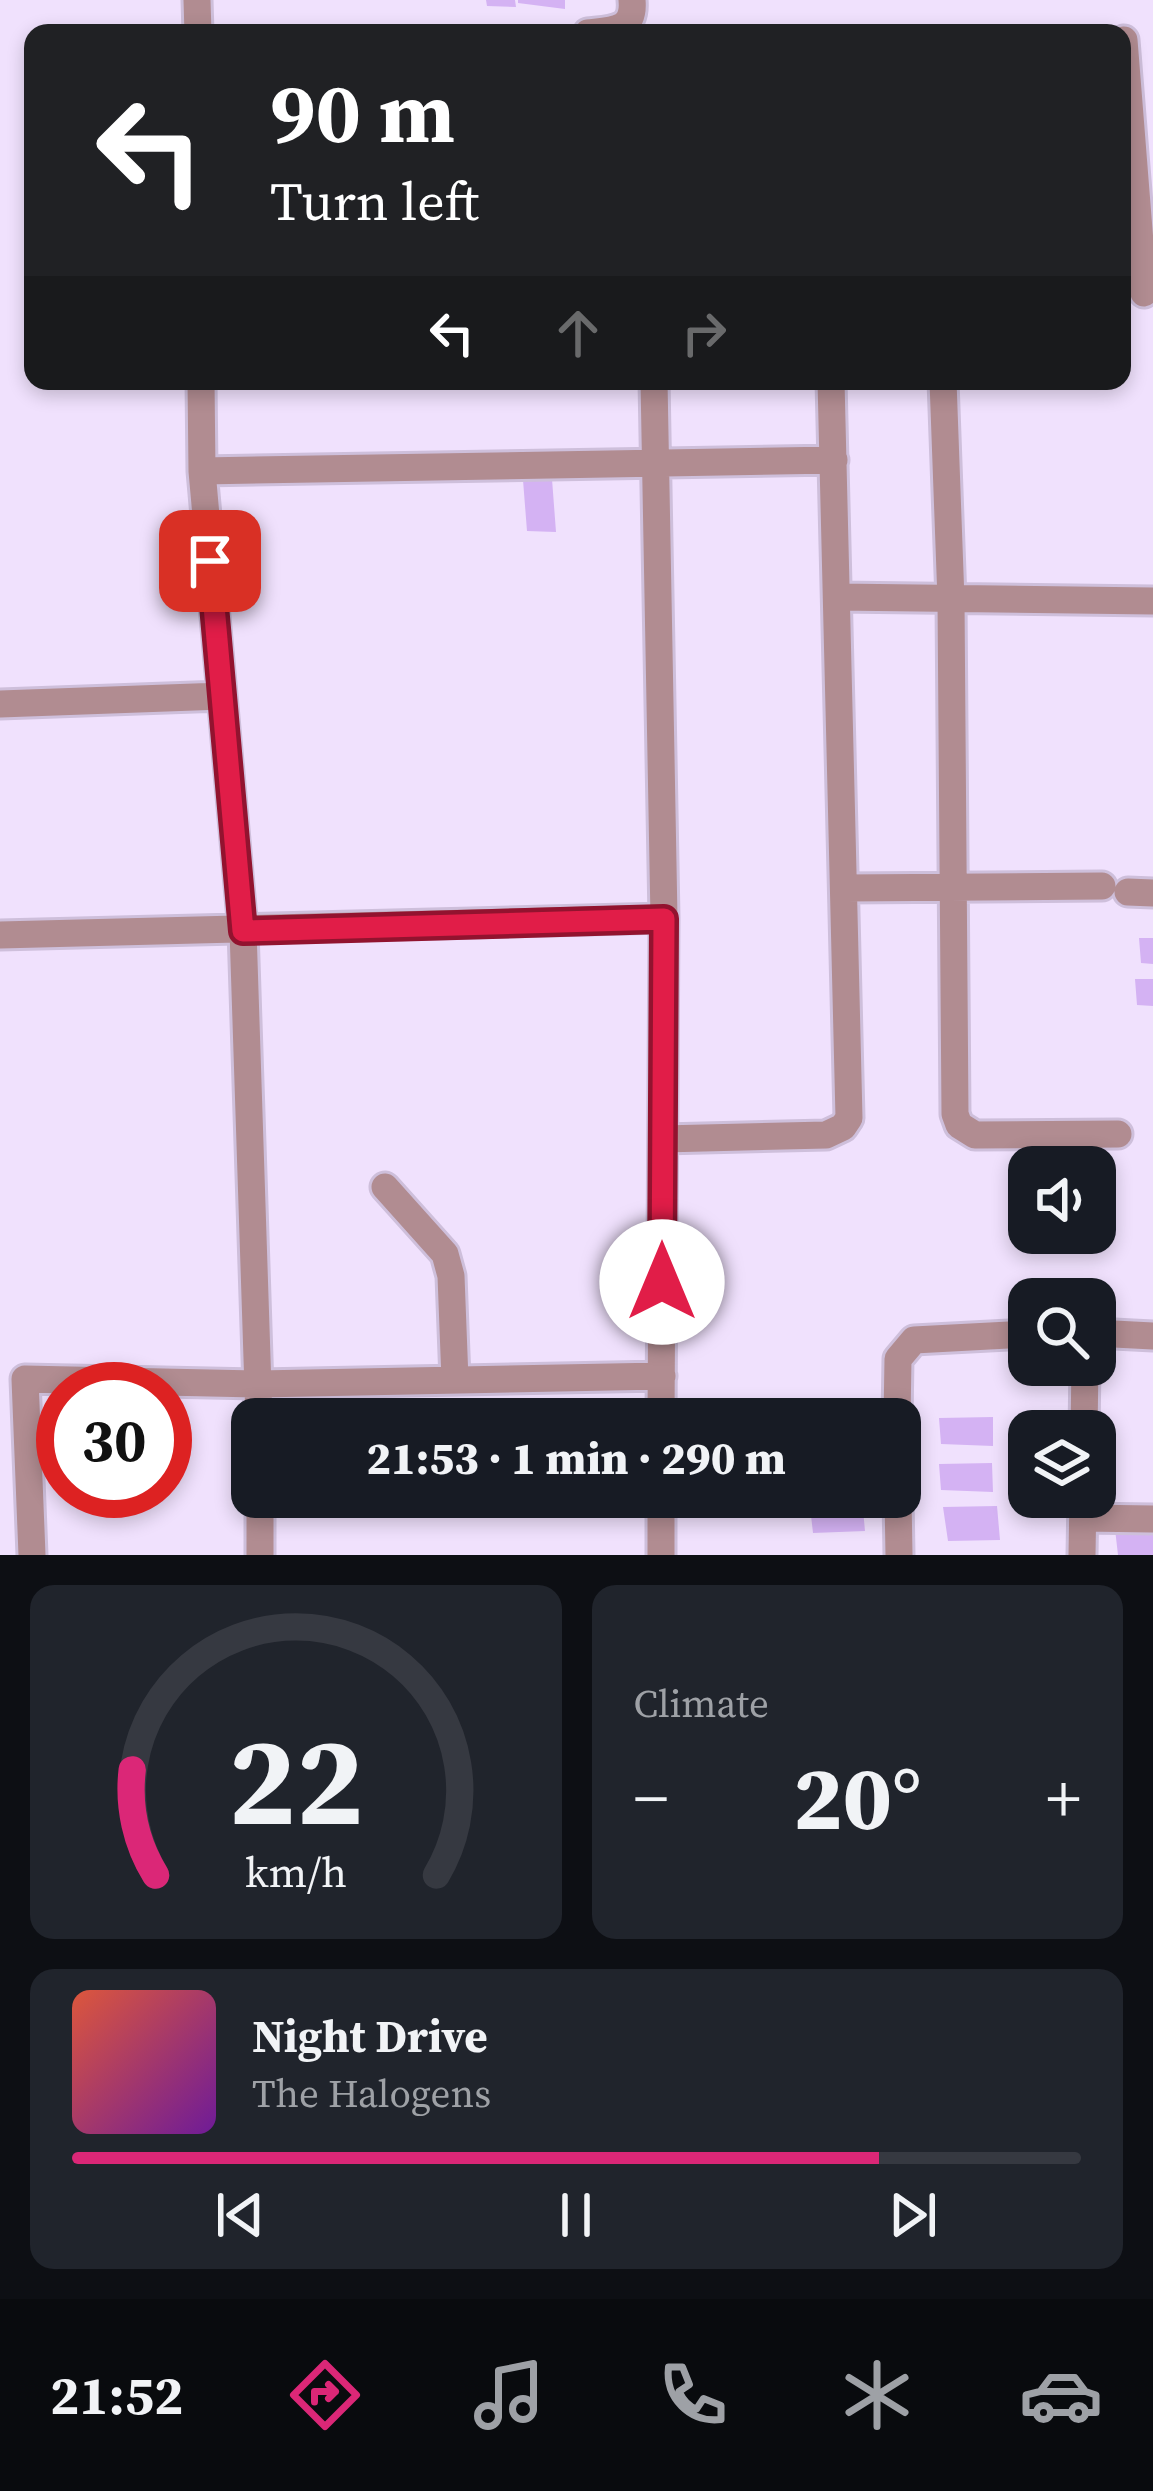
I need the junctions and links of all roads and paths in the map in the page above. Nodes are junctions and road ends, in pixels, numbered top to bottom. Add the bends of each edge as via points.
1 (1131, 180) edge
2 (1140, 293) edge
3 (201, 390) edge
4 (654, 390) edge
5 (831, 390) edge
6 (943, 390) edge
7 (834, 460) junction
8 (655, 463) junction
9 (202, 471) junction
10 (838, 597) junction
11 (951, 600) junction
12 (1153, 601) edge
13 (222, 696) junction
14 (0, 704) edge
15 (952, 886) junction
16 (845, 888) junction
17 (1128, 890) edge
18 (664, 919) junction
19 (243, 931) junction
20 (0, 935) edge
21 (1118, 1134) dead end
22 (663, 1139) junction
23 (385, 1186) dead end
24 (1008, 1335) edge
25 (1116, 1335) edge
26 (1153, 1336) edge
27 (662, 1376) junction
28 (455, 1381) junction
29 (259, 1384) junction
30 (259, 1398) edge
31 (661, 1398) edge
32 (897, 1398) edge
33 (1116, 1513) edge
34 (260, 1518) edge
35 (661, 1518) edge
36 (898, 1518) edge
37 (1083, 1518) edge
38 (1153, 1519) edge
39 (32, 1555) edge
40 (260, 1555) edge
41 (661, 1555) edge
42 (898, 1555) edge
43 (1082, 1555) edge

1 - 2 street
3 - 9 street
4 - 8 street
5 - 7 street
6 - 11 street
7 - 8 street
7 - 10 street
8 - 9 street
8 - 18 street
9 - 13 street
10 - 11 street
10 - 16 street
11 - 12 street
11 - 15 street
13 - 14 street
13 - 19 street
15 - 16 street
15 - 17 street
15 - 21 street via 958,1125 975,1135
16 - 22 street via 850,1110 843,1126 826,1136
18 - 19 street
18 - 22 street
19 - 20 street
19 - 29 street
22 - 27 street
23 - 28 street via 446,1254
24 - 32 street via 914,1340 898,1359
25 - 26 street
27 - 28 street
27 - 31 street
28 - 29 street
29 - 30 street
29 - 39 street via 26,1379
33 - 38 street
34 - 40 street
35 - 41 street
36 - 42 street
37 - 43 street

